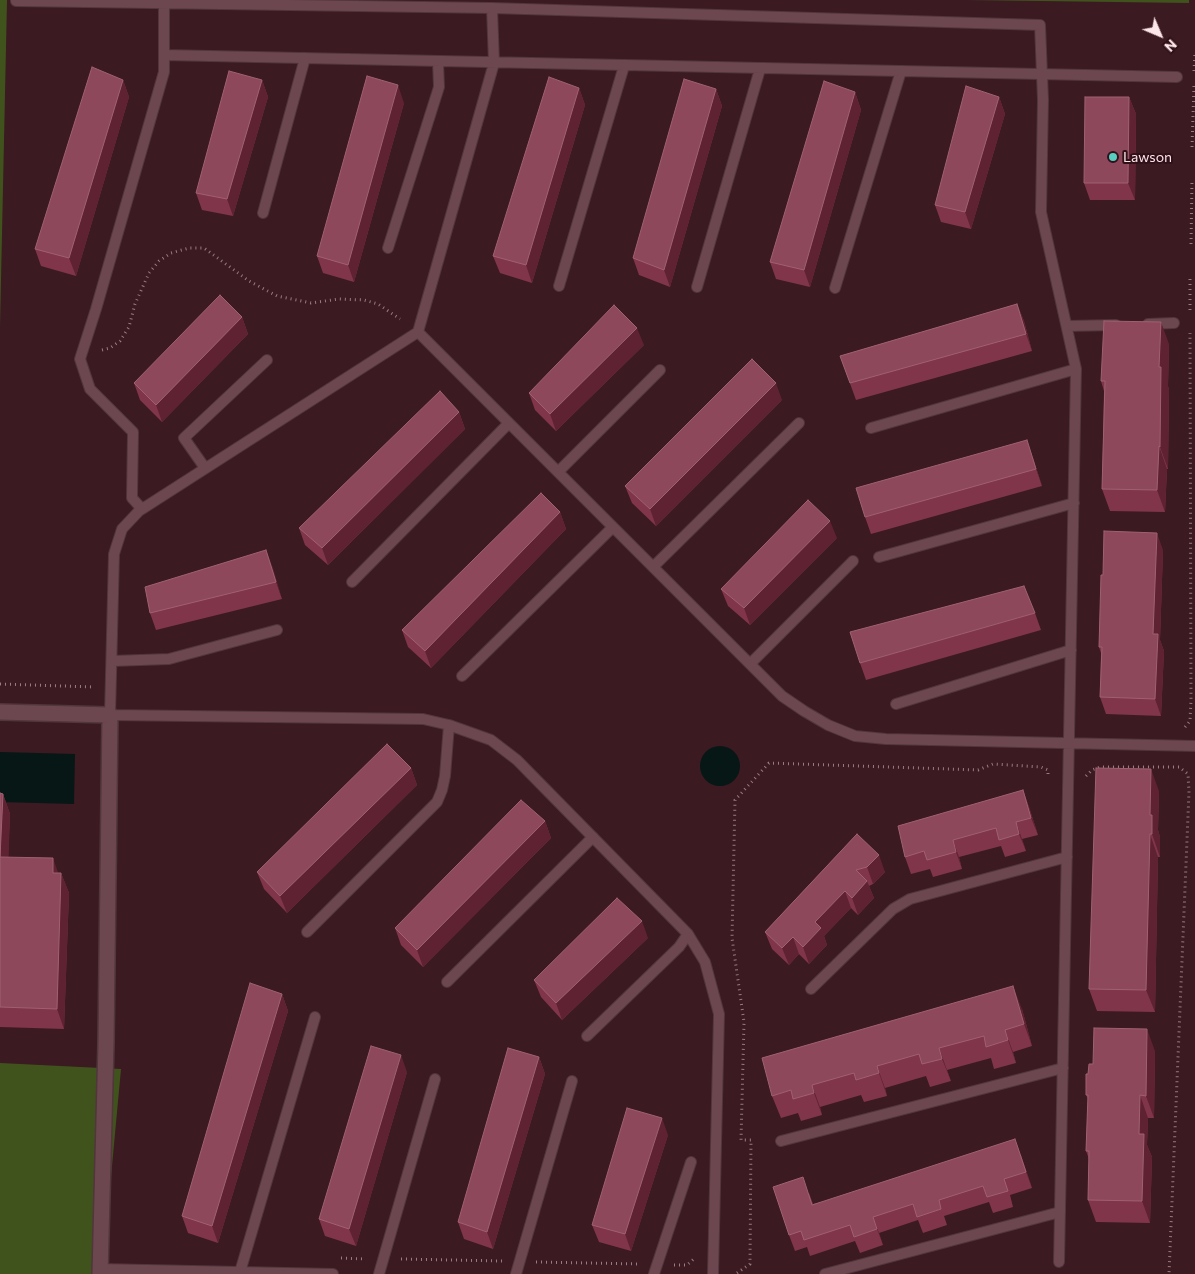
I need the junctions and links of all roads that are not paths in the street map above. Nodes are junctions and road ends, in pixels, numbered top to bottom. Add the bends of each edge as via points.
1 (16, 1) edge
2 (164, 3) junction
3 (492, 8) junction
4 (164, 55) junction
5 (305, 58) junction
6 (438, 62) junction
7 (494, 63) junction
8 (624, 66) junction
9 (760, 69) junction
10 (901, 72) junction
11 (1042, 75) junction
12 (1177, 77) dead end
13 (263, 213) dead end
14 (388, 248) dead end
15 (558, 286) dead end
16 (697, 288) dead end
17 (834, 288) dead end
18 (1174, 323) dead end
19 (1067, 326) junction
20 (418, 332) junction
21 (267, 360) dead end
22 (1076, 369) junction
23 (660, 370) dead end
24 (509, 423) junction
25 (799, 423) dead end
26 (871, 428) dead end
27 (205, 468) junction
28 (558, 472) junction
29 (1074, 503) junction
30 (142, 509) junction
31 (613, 527) junction
32 (879, 557) dead end
33 (853, 561) dead end
34 (653, 567) junction
35 (352, 582) dead end
36 (277, 630) dead end
37 (1071, 650) junction
38 (112, 661) junction
39 (750, 664) junction
40 (462, 676) dead end
41 (896, 704) dead end
42 (0, 712) edge
43 (110, 715) junction
44 (449, 725) junction
45 (1069, 744) junction
46 (1195, 746) edge
47 (593, 837) junction
48 (1067, 857) junction
49 (307, 932) dead end
50 (688, 934) junction
51 (447, 982) dead end
52 (811, 988) dead end
53 (315, 1017) dead end
54 (587, 1036) dead end
55 (1063, 1068) junction
56 (435, 1079) dead end
57 (572, 1081) dead end
58 (781, 1141) dead end
59 (691, 1162) dead end
60 (1060, 1212) junction
61 (1059, 1262) dead end
62 (655, 1269) edge
63 (100, 1272) edge
64 (240, 1272) junction
65 (334, 1274) edge
66 (379, 1274) edge
67 (516, 1274) edge
68 (713, 1274) edge
69 (825, 1274) edge

1 - 2 lane
2 - 3 lane
2 - 4 lane
3 - 7 lane
3 - 11 lane via 1040,25
4 - 5 lane
4 - 30 lane via 164,72 80,359 90,389 133,432 132,498
5 - 6 lane
5 - 13 lane
6 - 7 lane
6 - 14 lane via 439,87
7 - 8 lane
7 - 20 lane
8 - 9 lane
8 - 15 lane
9 - 10 lane
9 - 16 lane
10 - 11 lane
10 - 17 lane
11 - 12 lane
11 - 19 lane via 1041,212
18 - 19 lane
19 - 22 lane
20 - 24 lane
20 - 27 lane
21 - 27 lane via 184,438
22 - 26 lane
22 - 29 lane
23 - 28 lane
24 - 28 lane
24 - 35 lane
25 - 34 lane
27 - 30 lane
28 - 31 lane
29 - 32 lane
29 - 37 lane
30 - 38 lane via 122,529 114,554
31 - 34 lane
31 - 40 lane
33 - 39 lane
34 - 39 lane
36 - 38 lane via 169,658
37 - 41 lane
37 - 45 lane
38 - 43 lane
39 - 45 lane via 782,696 804,712 856,736 886,740
42 - 43 street
43 - 44 lane via 423,719
43 - 63 street
44 - 47 lane via 491,740
44 - 49 lane via 445,776 437,802
45 - 46 lane
45 - 48 lane
47 - 50 lane
47 - 51 lane
48 - 52 lane via 910,899 893,909
48 - 55 lane
50 - 54 lane via 679,947
50 - 68 lane via 705,962 719,1014
53 - 64 lane
55 - 58 lane
55 - 60 lane
56 - 66 lane
57 - 67 lane
59 - 62 lane
60 - 61 lane
60 - 69 lane
63 - 64 lane
64 - 65 lane

